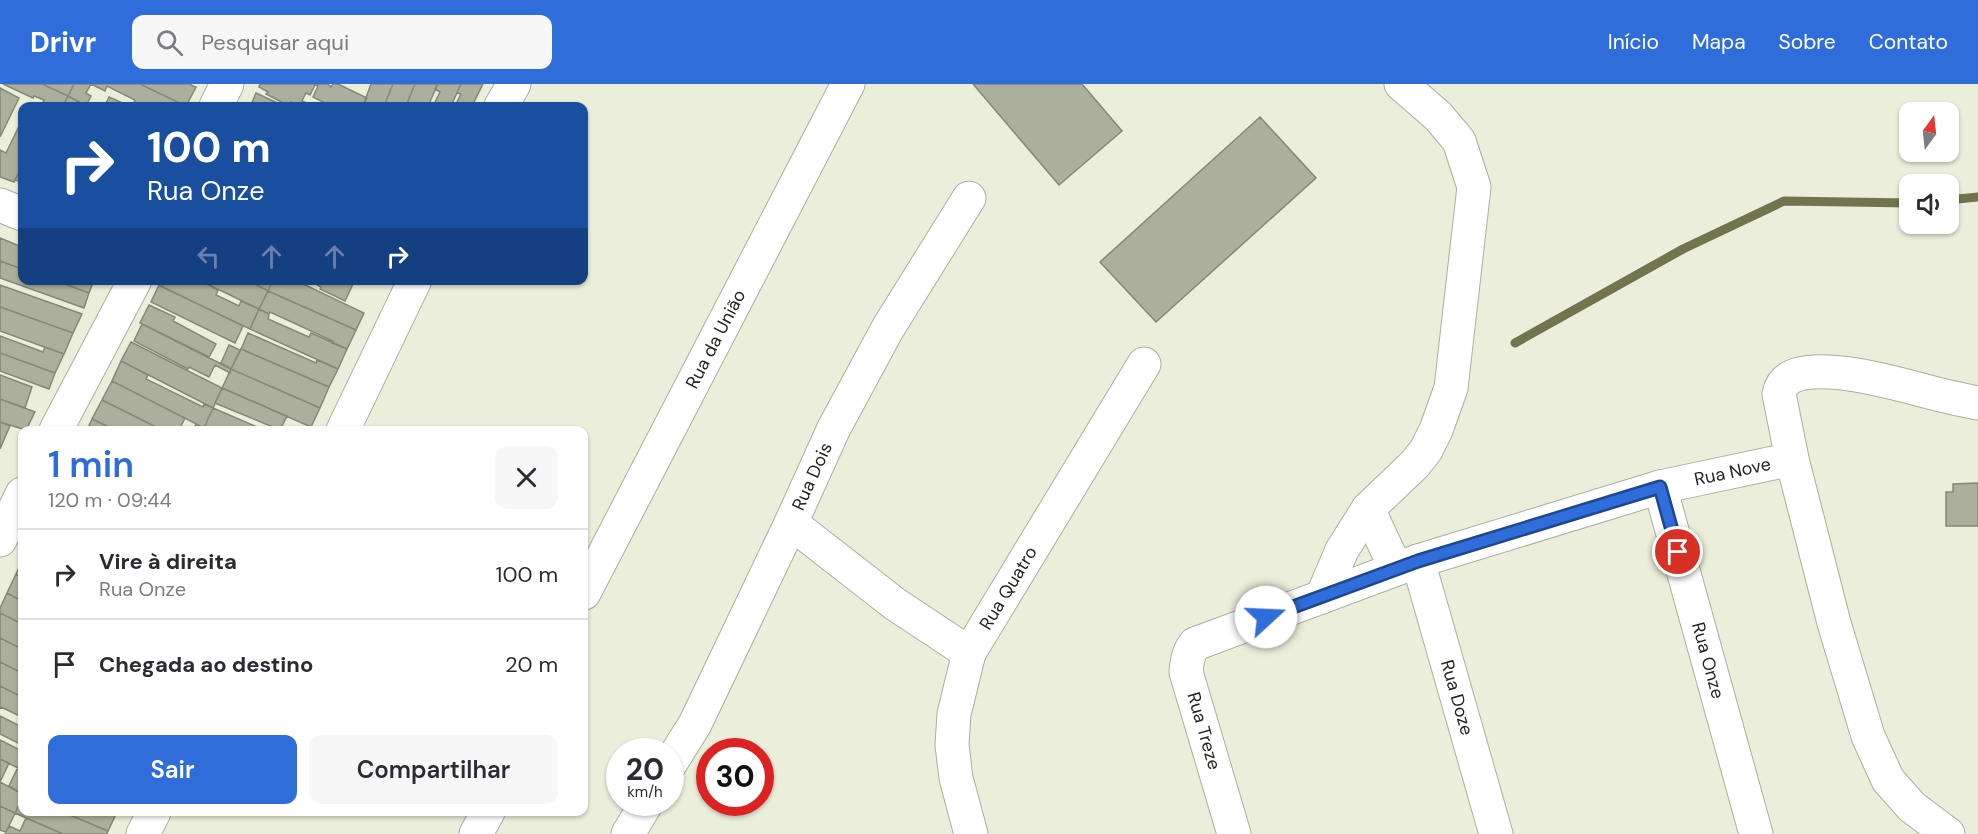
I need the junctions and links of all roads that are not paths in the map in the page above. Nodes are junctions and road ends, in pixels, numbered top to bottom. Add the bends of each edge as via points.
1 (227, 84) edge
2 (848, 84) edge
3 (1401, 84) edge
4 (218, 102) edge
5 (969, 198) dead end
6 (0, 205) edge
7 (18, 212) edge
8 (132, 285) edge
9 (413, 285) edge
10 (1144, 364) dead end
11 (1978, 403) edge
12 (58, 426) edge
13 (345, 426) edge
14 (1792, 459) junction
15 (1660, 487) junction
16 (14, 496) edge
17 (1368, 509) junction
18 (791, 523) junction
19 (0, 540) edge
20 (1407, 565) junction
21 (588, 585) edge
22 (1322, 597) junction
23 (1209, 638) joint
24 (969, 653) junction
25 (684, 741) edge
26 (152, 816) edge
27 (486, 816) edge
28 (639, 816) edge
29 (143, 834) edge
30 (476, 834) edge
31 (628, 834) edge
32 (971, 834) edge
33 (1234, 834) edge
34 (1496, 834) edge
35 (1756, 834) edge
36 (1948, 834) edge

1 - 4 street
2 - 21 street, Rua da União
3 - 17 street via 1438,116 1459,141 1474,187 1451,388 1426,450
5 - 18 street, Rua Dois via 888,328 834,428
6 - 7 street
8 - 12 street
9 - 13 street
10 - 24 street, Rua Quatro
11 - 14 street via 1842,373 1796,375 1781,386 1779,394
14 - 15 street, Rua Nove
14 - 36 street, Rua Nove via 1868,736 1888,780 1912,807
15 - 20 street, Rua Nove
15 - 35 street, Rua Onze
16 - 19 street
17 - 20 street, Rua Doze
17 - 22 street via 1342,550
18 - 24 street via 895,604
18 - 25 street, Rua Dois
20 - 22 street, Rua Nove
20 - 34 street, Rua Doze
22 - 23 street, Rua Nove
23 - 33 street, Rua Treze via 1190,651 1186,672
24 - 32 street, Rua Quatro via 954,714 952,745
26 - 29 street
27 - 30 street
28 - 31 street

